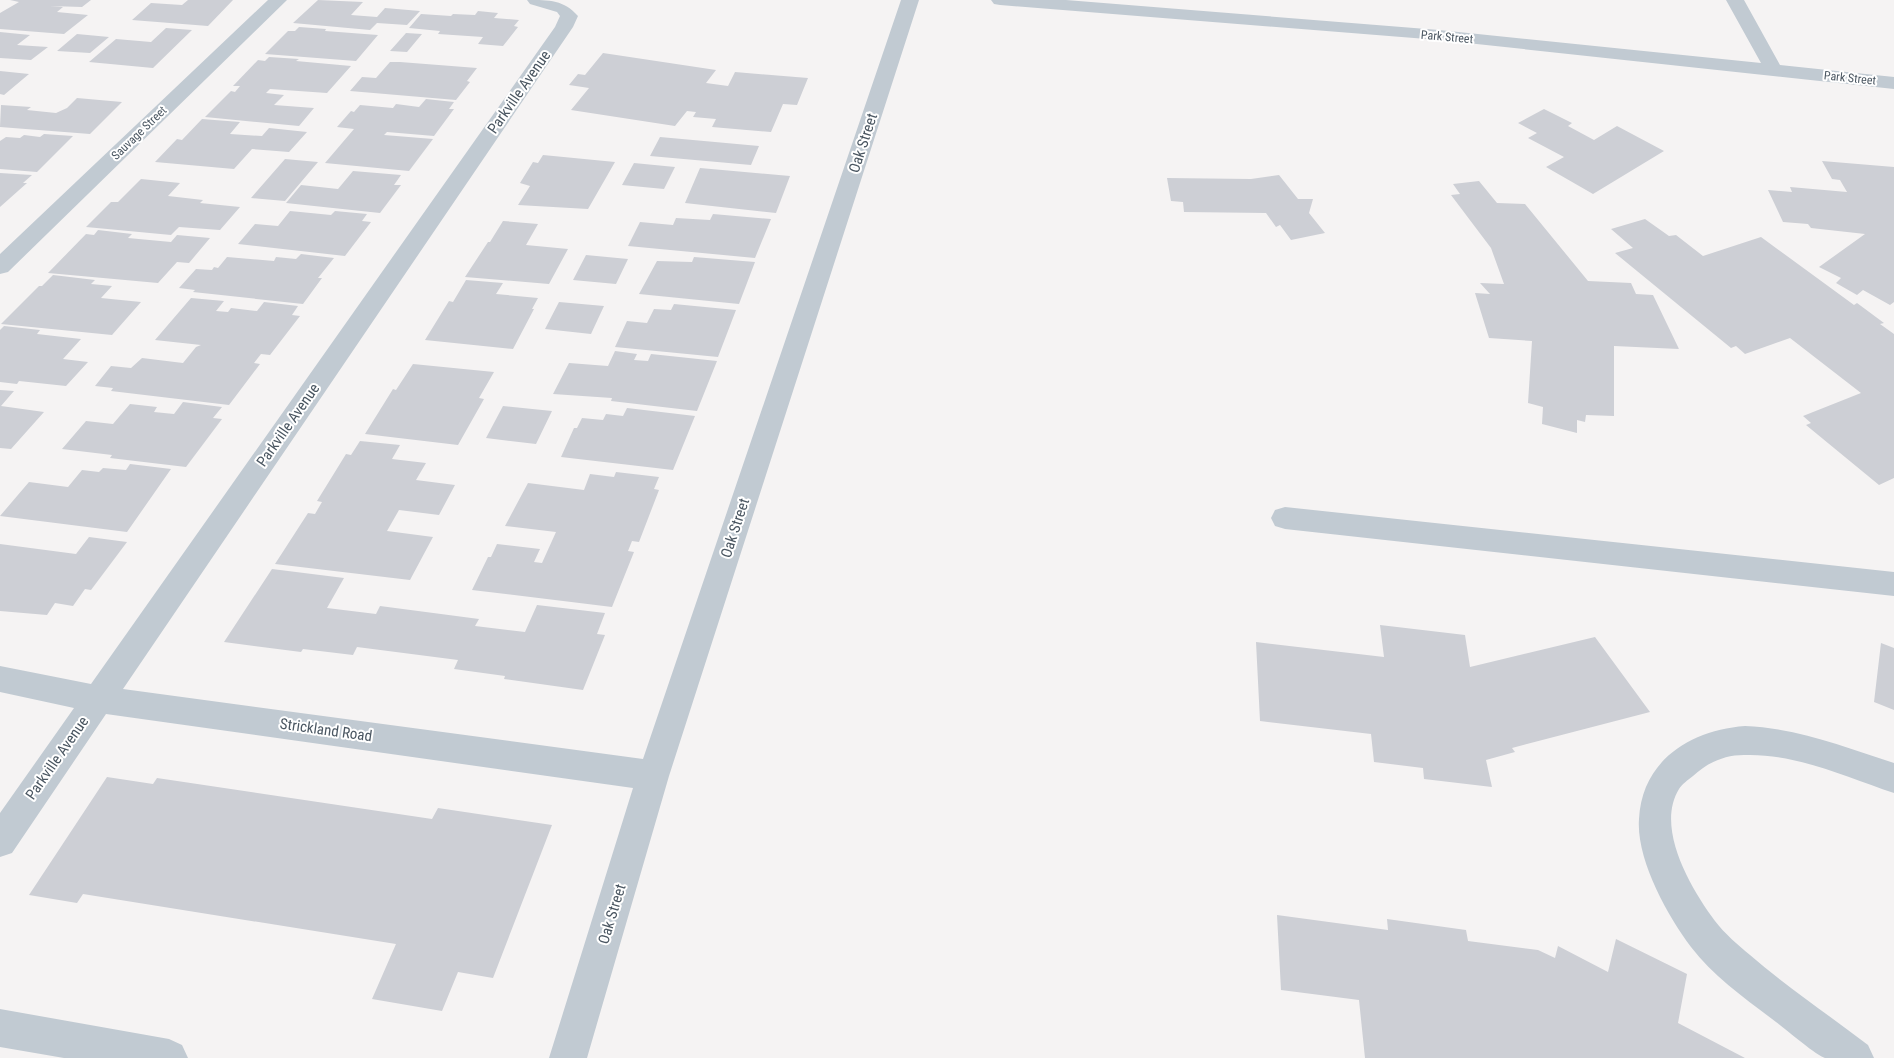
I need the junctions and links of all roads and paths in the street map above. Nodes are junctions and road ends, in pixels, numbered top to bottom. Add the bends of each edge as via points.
1 (278, 0) edge
2 (536, 0) edge
3 (910, 0) edge
4 (1000, 0) edge
5 (1735, 0) edge
6 (1774, 71) junction
7 (1894, 83) edge
8 (0, 267) edge
9 (1285, 518) dead end
10 (1894, 584) edge
11 (0, 679) edge
12 (98, 699) junction
13 (653, 776) junction
14 (1894, 778) edge
15 (0, 840) edge
16 (0, 1028) edge
17 (169, 1058) edge
18 (568, 1058) edge
19 (1855, 1058) edge

1 - 8 street, Sauvage Street
2 - 12 street, Parkville Avenue via 564,8 569,16 564,27
3 - 13 street, Oak Street
4 - 6 street, Park Street via 1439,36
5 - 6 street
6 - 7 street, Park Street
9 - 10 street
11 - 12 street, Strickland Road
12 - 13 street, Strickland Road
12 - 15 street, Parkville Avenue
13 - 18 street, Oak Street
14 - 19 street via 1798,748 1768,741 1744,740 1698,752 1675,766 1662,784 1656,805 1656,835 1662,861 1671,885 1704,936 1751,980
16 - 17 street

